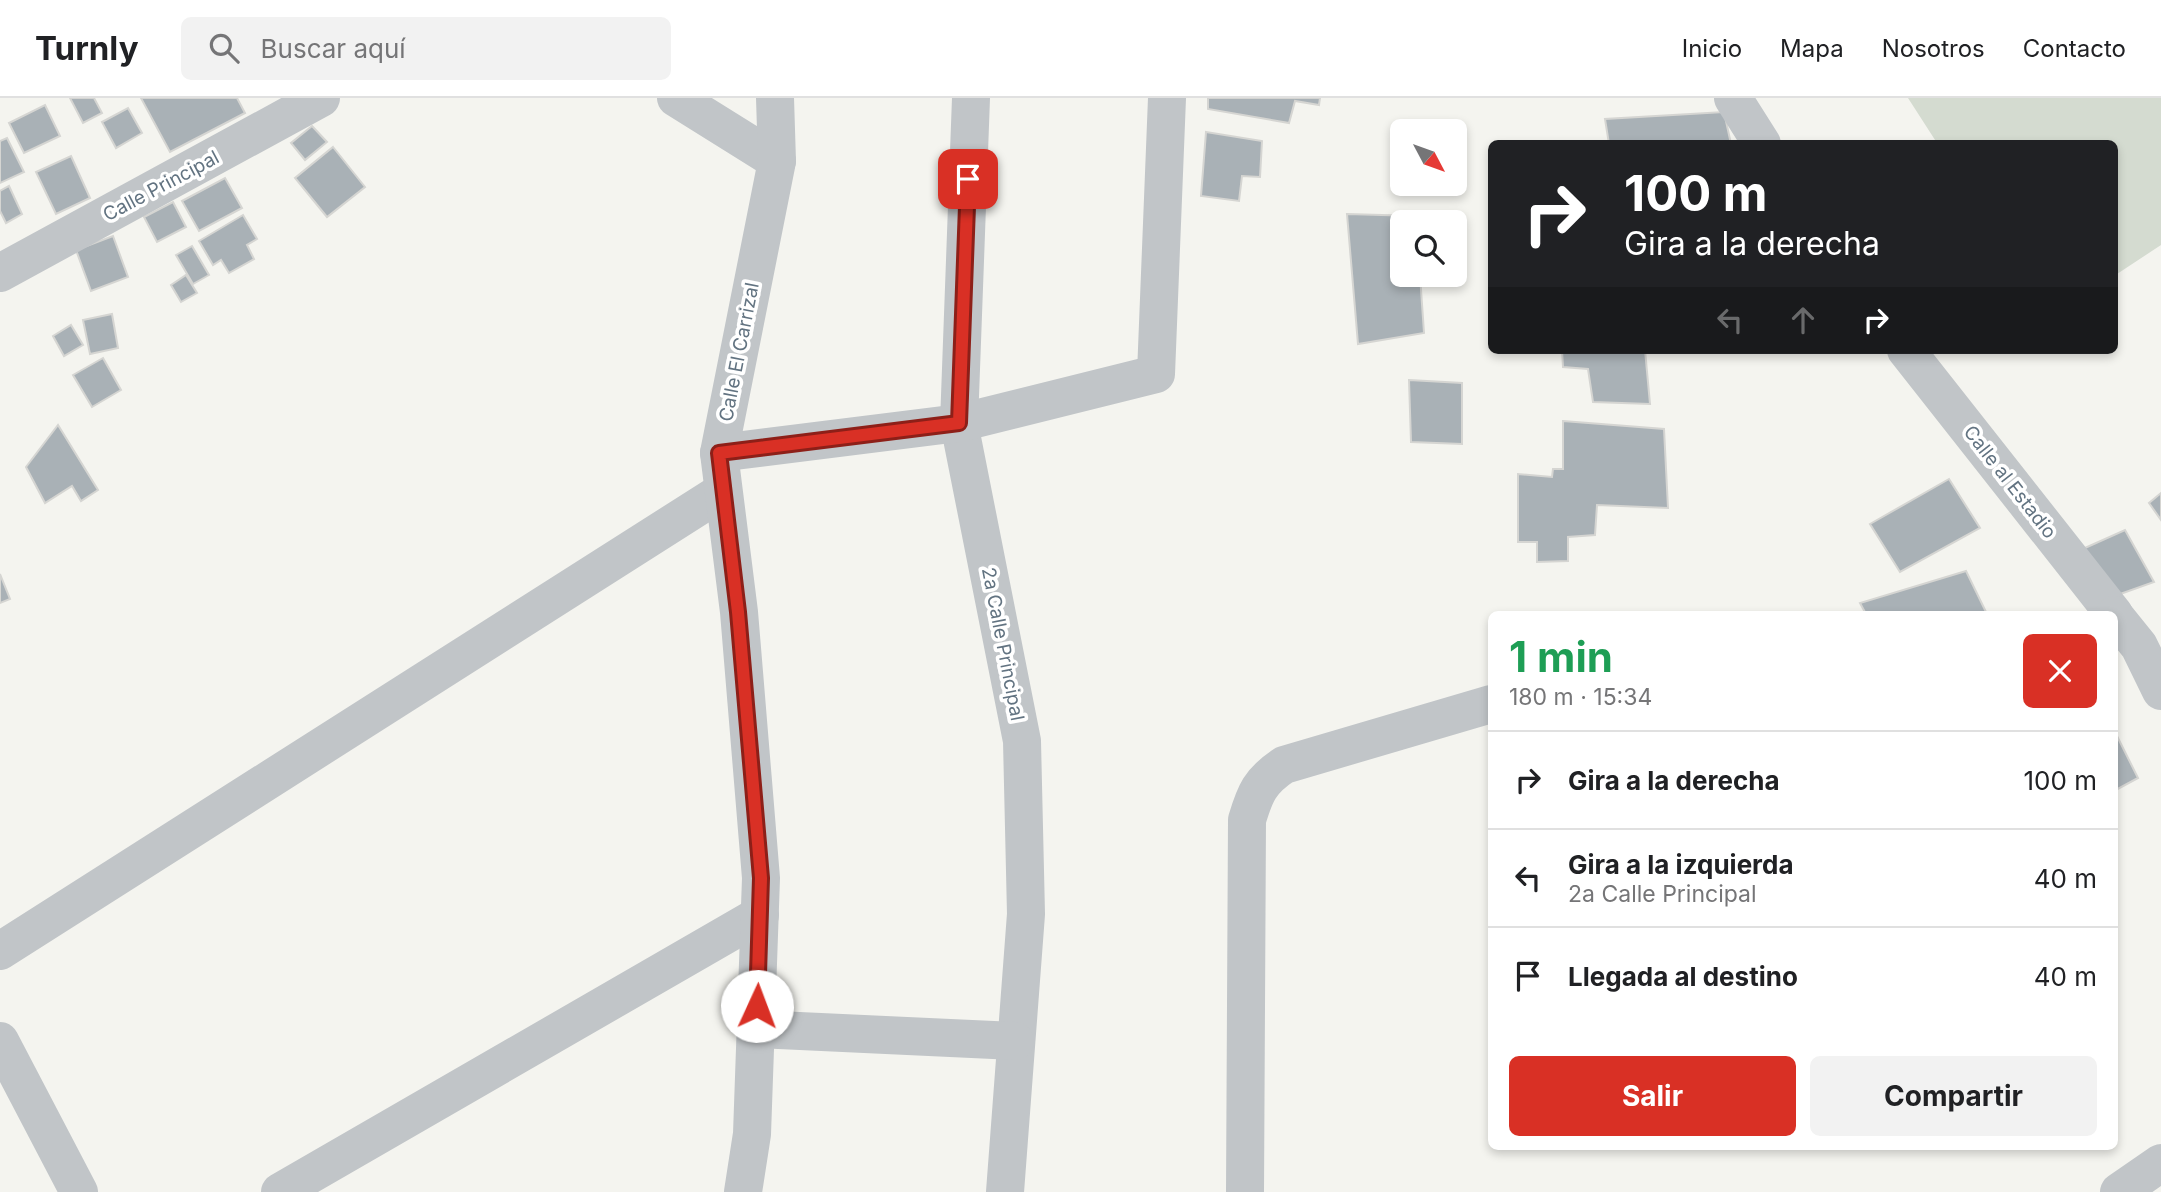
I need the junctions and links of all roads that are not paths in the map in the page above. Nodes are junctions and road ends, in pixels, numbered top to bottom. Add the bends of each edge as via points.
1 (321, 98) edge
2 (676, 98) edge
3 (775, 98) edge
4 (971, 98) edge
5 (1167, 98) edge
6 (1732, 98) edge
7 (1759, 140) edge
8 (776, 160) junction
9 (0, 273) edge
10 (1909, 354) edge
11 (959, 423) junction
12 (719, 453) junction
13 (723, 491) junction
14 (2111, 611) edge
15 (2118, 620) edge
16 (2161, 691) edge
17 (1488, 705) edge
18 (760, 915) junction
19 (0, 951) edge
20 (756, 1029) junction
21 (0, 1041) edge
22 (1015, 1041) junction
23 (2161, 1163) edge
24 (79, 1192) edge
25 (280, 1192) edge
26 (743, 1192) edge
27 (1005, 1192) edge
28 (1245, 1192) edge
29 (2119, 1192) edge

1 - 9 street, Calle Principal
2 - 8 street
3 - 8 street, Calle El Carrizal
4 - 11 street, 2a Calle Principal
5 - 11 street via 1156,374
6 - 7 street
8 - 12 street, Calle El Carrizal
10 - 14 street, Calle al Estadio
11 - 12 street
11 - 22 street, 2a Calle Principal via 1022,741 1026,914
12 - 13 street, Calle El Carrizal
13 - 18 street, Calle El Carrizal via 740,625 761,878
13 - 19 street
15 - 16 street, Calle al Estadio via 2139,646
17 - 28 street via 1284,765 1267,776 1254,796 1247,820
18 - 20 street, Calle El Carrizal
18 - 25 street
20 - 22 street
20 - 26 street, Calle El Carrizal via 752,1134
21 - 24 street
22 - 27 street, 2a Calle Principal
23 - 29 street

